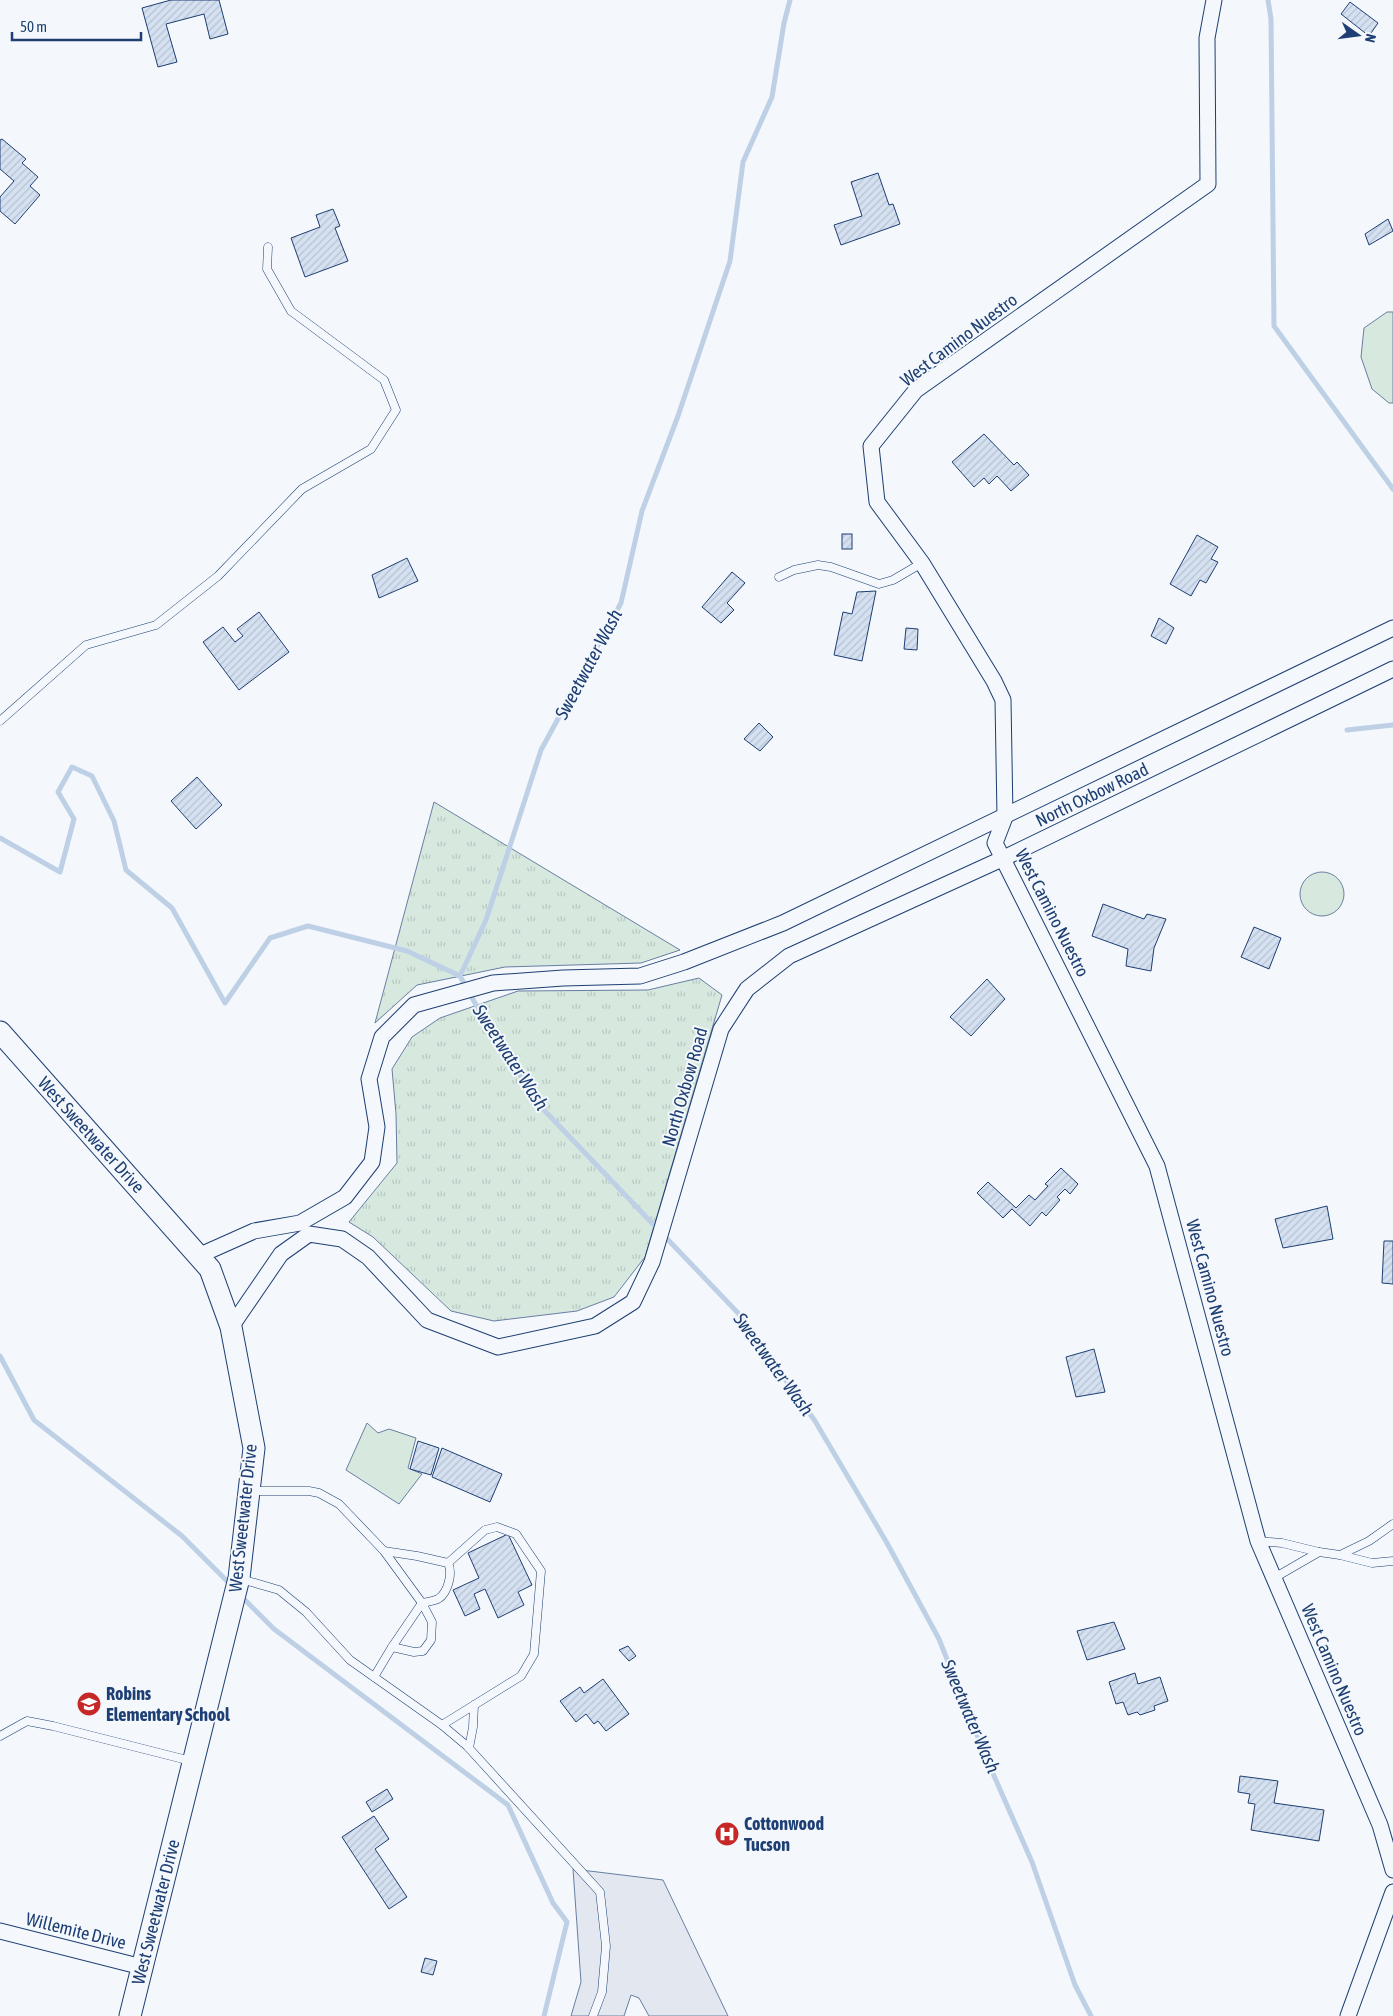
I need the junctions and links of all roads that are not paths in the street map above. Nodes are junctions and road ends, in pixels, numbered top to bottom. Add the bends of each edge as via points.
1 (1214, 0) edge
2 (268, 247) dead end
3 (922, 563) junction
4 (779, 577) dead end
5 (1393, 628) edge
6 (1393, 669) edge
7 (0, 721) edge
8 (1005, 817) junction
9 (1004, 858) junction
10 (0, 1032) edge
11 (198, 1256) junction
12 (231, 1327) junction
13 (249, 1491) junction
14 (1393, 1524) edge
15 (1258, 1541) junction
16 (384, 1551) junction
17 (1319, 1552) junction
18 (1340, 1554) junction
19 (1393, 1561) edge
20 (448, 1563) junction
21 (239, 1578) junction
22 (1274, 1578) junction
23 (422, 1603) junction
24 (392, 1647) junction
25 (374, 1677) junction
26 (474, 1705) junction
27 (442, 1726) junction
28 (0, 1736) edge
29 (469, 1748) junction
30 (193, 1762) junction
31 (1387, 1827) edge
32 (1393, 1870) edge
33 (1393, 1892) edge
34 (0, 1931) edge
35 (142, 1967) junction
36 (130, 2016) edge
37 (593, 2016) edge
38 (1348, 2016) edge

1 - 3 street, West Camino Nuestro via 1207,38 1208,184 916,390 871,446 877,502
2 - 7 lane via 266,268 291,311 384,380 396,410 371,448 302,489 218,576 156,625 86,645
3 - 4 lane via 893,580 879,584 818,565
3 - 8 street, West Camino Nuestro via 1003,700
5 - 8 street, North Oxbow Road
6 - 9 street, North Oxbow Road
8 - 9 street, West Camino Nuestro via 995,843
8 - 11 street, North Oxbow Road via 782,923 640,976 493,983 414,1005 382,1037 369,1079 377,1127 372,1162 345,1196 300,1223 254,1231
9 - 12 street, North Oxbow Road via 789,956 747,989 721,1028 652,1262 633,1302 595,1326 498,1347 427,1320 368,1257 342,1239 309,1234 281,1254
9 - 15 street, West Camino Nuestro via 1157,1166
10 - 11 street, West Sweetwater Drive
11 - 12 street, West Sweetwater Drive via 210,1269
12 - 13 street, West Sweetwater Drive via 254,1448
13 - 16 lane via 319,1493 339,1504
13 - 21 street, West Sweetwater Drive
14 - 18 lane
15 - 17 lane
15 - 22 street, West Camino Nuestro
16 - 20 lane
16 - 23 lane
17 - 18 lane
17 - 22 lane
18 - 19 lane via 1372,1563
20 - 23 lane via 449,1585 438,1599
20 - 26 lane via 485,1530 497,1527 516,1534 541,1571 534,1654 521,1676
21 - 25 lane via 279,1590 306,1612 350,1660
21 - 30 street, West Sweetwater Drive
22 - 31 street, West Camino Nuestro
23 - 24 lane
23 - 24 lane via 432,1622 431,1640 423,1651
24 - 25 lane
25 - 27 lane
26 - 27 lane
26 - 29 lane
27 - 29 lane
28 - 30 lane via 28,1721
29 - 37 lane via 600,1892 606,1946 602,1992
30 - 35 street, West Sweetwater Drive
31 - 32 street, West Camino Nuestro
33 - 38 street
34 - 35 street, Willemite Drive
35 - 36 street, West Sweetwater Drive

